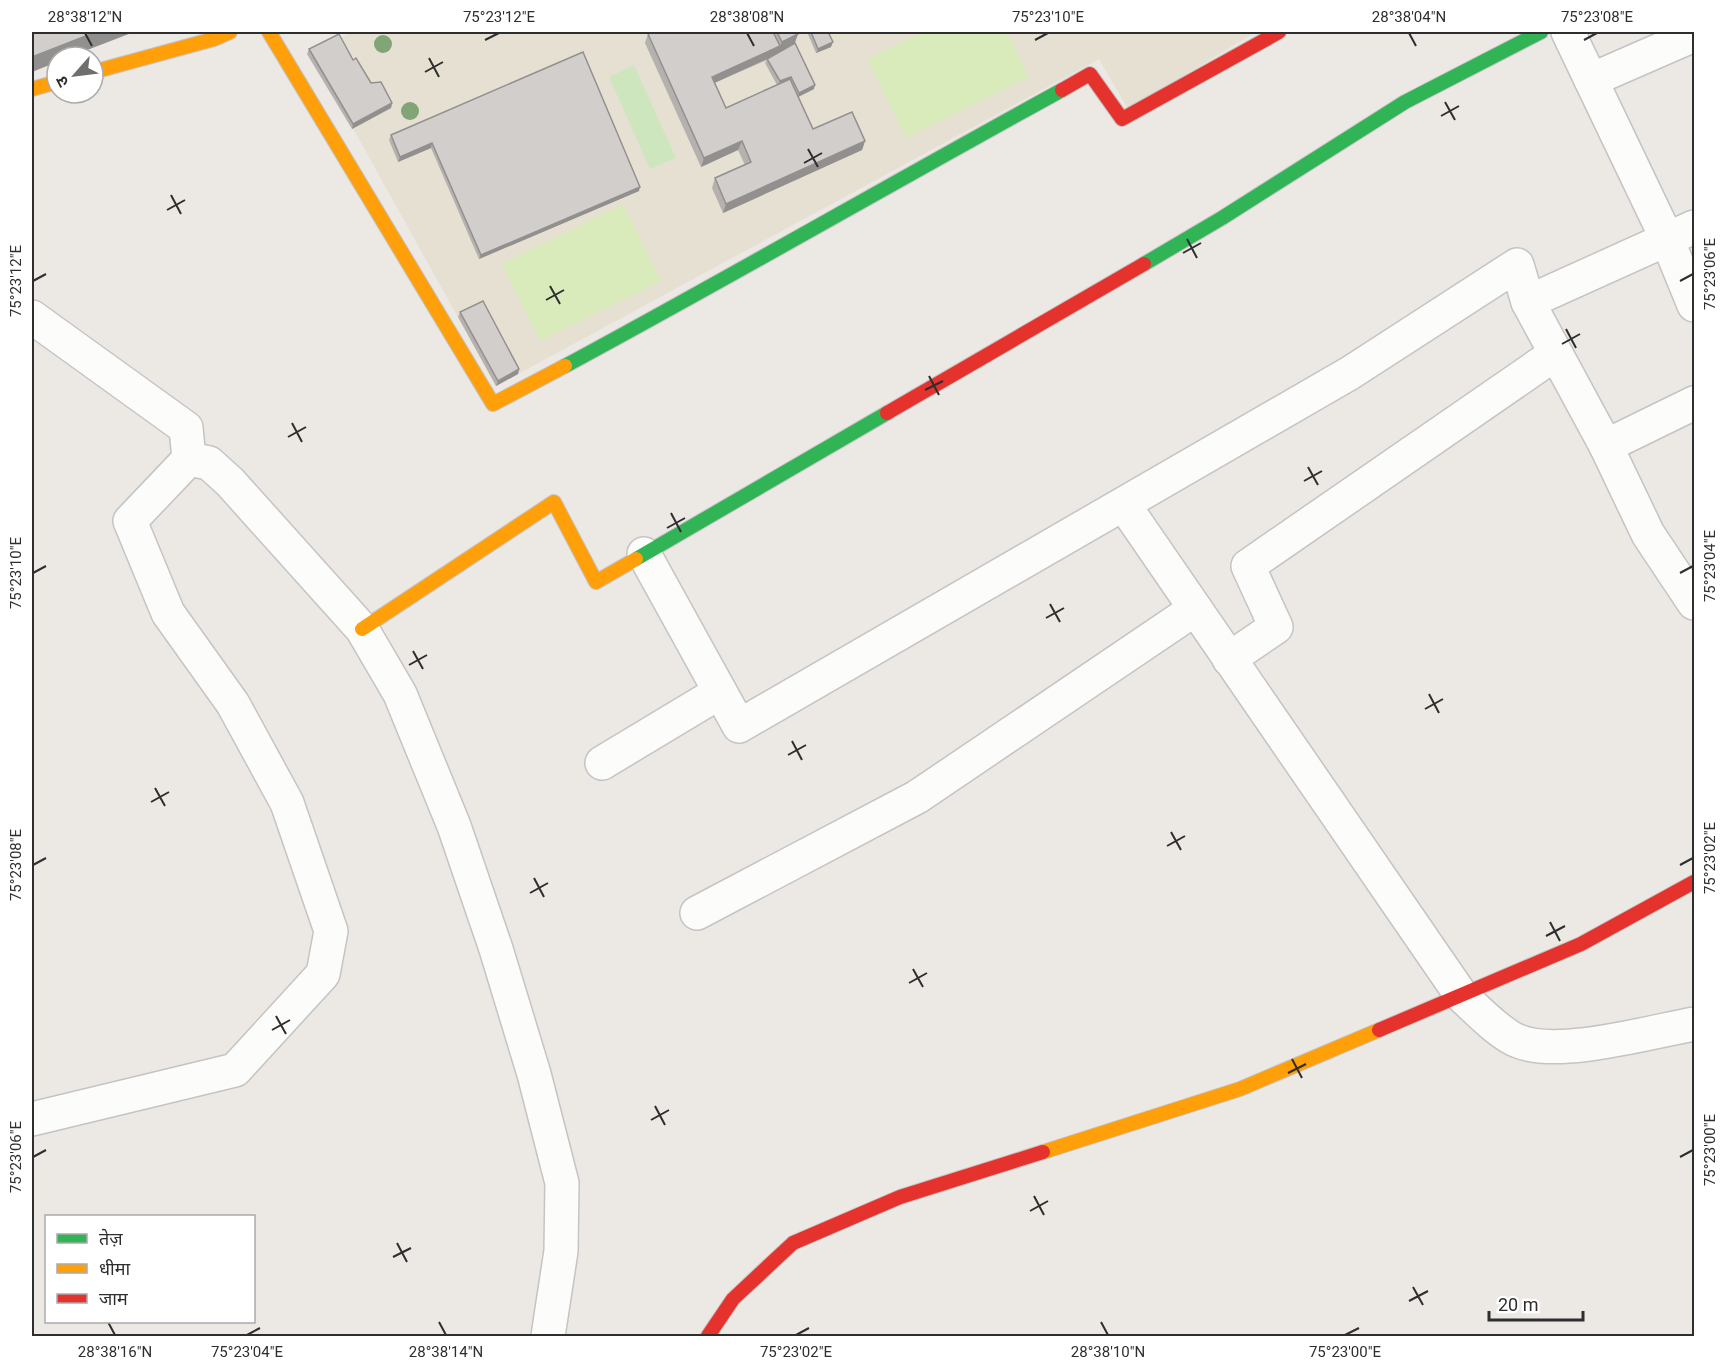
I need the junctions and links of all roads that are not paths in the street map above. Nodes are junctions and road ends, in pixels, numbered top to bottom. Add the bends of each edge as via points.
1 (230, 32) edge
2 (269, 32) edge
3 (1279, 32) edge
4 (1541, 32) edge
5 (1568, 32) edge
6 (1695, 34) edge
7 (105, 69) edge
8 (1591, 80) junction
9 (1681, 233) edge
10 (1528, 302) junction
11 (1695, 304) edge
12 (32, 317) edge
13 (1555, 354) junction
14 (1695, 403) edge
15 (1606, 446) junction
16 (189, 459) junction
17 (1124, 505) junction
18 (644, 554) junction
19 (1695, 603) edge
20 (1195, 609) junction
21 (362, 629) junction
22 (1228, 659) junction
23 (720, 692) junction
24 (602, 763) dead end
25 (1695, 882) edge
26 (697, 913) dead end
27 (1461, 995) junction
28 (1695, 1024) edge
29 (32, 1119) edge
30 (548, 1336) edge
31 (708, 1336) edge

1 - 7 street
2 - 3 street via 493,404 693,297 1090,74 1122,119
4 - 18 street via 1405,102 1222,218
5 - 8 street
6 - 8 street
8 - 9 street
9 - 10 street
9 - 11 street
10 - 13 street
10 - 17 street via 1517,265 1350,373
12 - 16 street via 186,428
13 - 15 street
13 - 22 street via 1248,566 1276,627
14 - 15 street
15 - 19 street via 1648,534
16 - 21 street via 209,463 230,482
16 - 29 street via 130,521 168,614 233,704 287,802 331,932 323,974 235,1070
17 - 20 street
17 - 23 street via 739,726
18 - 21 street via 596,582 554,502
18 - 23 street
20 - 22 street
20 - 26 street via 917,796
21 - 30 street via 400,694 454,826 534,1074 562,1183 561,1251
22 - 27 street
23 - 24 street
25 - 27 street via 1581,944
27 - 28 street via 1517,1041 1540,1046 1567,1047
27 - 31 street via 1240,1089 900,1197 794,1243 733,1299

